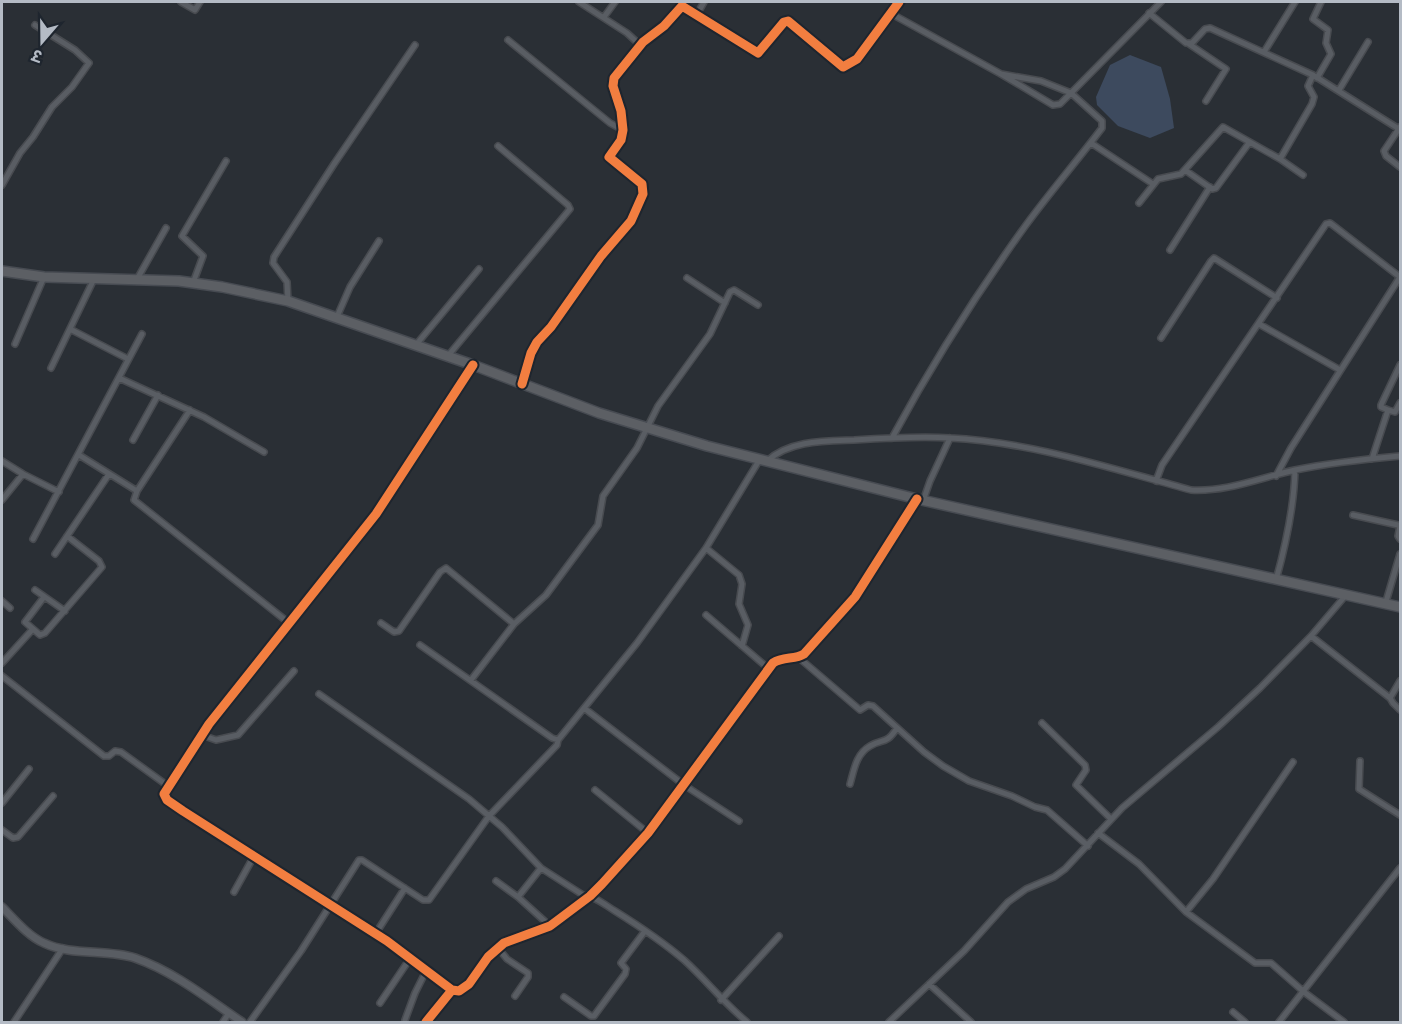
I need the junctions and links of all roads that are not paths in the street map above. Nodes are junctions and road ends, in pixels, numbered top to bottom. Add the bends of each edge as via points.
1 (181, 2) edge
2 (200, 2) edge
3 (579, 2) edge
4 (615, 2) edge
5 (704, 2) edge
6 (899, 2) edge
7 (1150, 2) edge
8 (1295, 2) edge
9 (1321, 2) edge
10 (1158, 4) edge
11 (890, 13) junction
12 (1149, 13) junction
13 (696, 16) junction
14 (604, 17) junction
15 (35, 25) dead end
16 (508, 40) dead end
17 (1368, 42) dead end
18 (1189, 44) junction
19 (415, 45) dead end
20 (640, 45) junction
21 (1264, 52) junction
22 (1001, 74) junction
23 (1315, 76) junction
24 (1339, 90) junction
25 (1071, 93) junction
26 (1206, 101) dead end
27 (1400, 128) edge
28 (623, 130) junction
29 (1091, 143) junction
30 (1250, 143) junction
31 (498, 146) dead end
32 (1280, 159) junction
33 (226, 161) dead end
34 (1401, 167) edge
35 (1185, 170) junction
36 (1303, 175) dead end
37 (1153, 184) junction
38 (2, 185) edge
39 (1210, 187) junction
40 (1138, 203) dead end
41 (166, 228) dead end
42 (379, 241) dead end
43 (1170, 250) dead end
44 (480, 268) dead end
45 (2, 271) edge
46 (44, 277) junction
47 (1401, 277) edge
48 (687, 278) dead end
49 (94, 279) junction
50 (136, 280) junction
51 (193, 283) junction
52 (1277, 298) junction
53 (288, 301) junction
54 (725, 303) junction
55 (758, 305) dead end
56 (336, 319) junction
57 (1259, 324) junction
58 (70, 329) junction
59 (142, 334) dead end
60 (1161, 338) dead end
61 (15, 344) dead end
62 (415, 346) junction
63 (447, 357) junction
64 (128, 359) junction
65 (473, 365) junction
66 (1401, 365) edge
67 (51, 368) dead end
68 (1340, 370) junction
69 (119, 378) junction
70 (522, 384) junction
71 (158, 395) junction
72 (1401, 403) edge
73 (190, 410) junction
74 (1388, 410) junction
75 (646, 428) junction
76 (892, 438) junction
77 (950, 438) junction
78 (133, 440) dead end
79 (264, 452) dead end
80 (79, 455) junction
81 (1401, 456) edge
82 (1372, 459) junction
83 (764, 460) junction
84 (2, 461) edge
85 (1295, 470) junction
86 (23, 474) junction
87 (110, 474) junction
88 (1276, 476) junction
89 (1156, 481) junction
90 (137, 491) junction
91 (58, 492) junction
92 (2, 500) edge
93 (920, 500) junction
94 (1353, 515) dead end
95 (67, 537) junction
96 (33, 539) dead end
97 (1401, 539) edge
98 (706, 548) junction
99 (55, 554) dead end
100 (1401, 554) edge
101 (1276, 580) junction
102 (35, 590) dead end
103 (1346, 595) junction
104 (44, 597) junction
105 (2, 602) edge
106 (1385, 605) junction
107 (10, 608) dead end
108 (1401, 608) edge
109 (65, 611) junction
110 (706, 615) dead end
111 (289, 623) junction
112 (381, 623) dead end
113 (514, 624) junction
114 (33, 630) junction
115 (1311, 636) junction
116 (420, 645) dead end
117 (742, 646) junction
118 (798, 657) junction
119 (2, 663) edge
120 (769, 669) junction
121 (294, 671) dead end
122 (2, 676) edge
123 (471, 680) junction
124 (1401, 681) edge
125 (319, 694) dead end
126 (1390, 698) junction
127 (584, 708) junction
128 (1401, 710) edge
129 (1042, 723) dead end
130 (897, 728) junction
131 (202, 735) junction
132 (558, 740) junction
133 (1360, 761) dead end
134 (1293, 762) dead end
135 (29, 770) dead end
136 (850, 784) dead end
137 (684, 785) junction
138 (168, 786) junction
139 (595, 790) dead end
140 (53, 796) dead end
141 (2, 803) edge
142 (1401, 815) edge
143 (489, 816) junction
144 (1111, 819) junction
145 (739, 821) dead end
146 (2, 832) edge
147 (648, 832) junction
148 (1098, 833) junction
149 (1088, 846) junction
150 (254, 856) junction
151 (541, 868) junction
152 (1401, 868) edge
153 (1393, 878) junction
154 (496, 882) dead end
155 (1401, 883) edge
156 (405, 888) junction
157 (234, 892) dead end
158 (590, 896) junction
159 (518, 897) junction
160 (329, 904) junction
161 (2, 907) edge
162 (1186, 912) junction
163 (550, 926) junction
164 (645, 931) junction
165 (376, 933) junction
166 (779, 936) dead end
167 (63, 948) junction
168 (498, 948) junction
169 (411, 957) junction
170 (427, 969) junction
171 (929, 984) junction
172 (452, 990) junction
173 (1304, 992) junction
174 (515, 996) dead end
175 (564, 997) dead end
176 (721, 1000) junction
177 (380, 1003) dead end
178 (1233, 1012) dead end
179 (229, 1013) junction
180 (405, 1020) dead end
181 (428, 1022) edge
182 (14, 1023) edge
183 (223, 1023) edge
184 (242, 1023) edge
185 (250, 1023) edge
186 (747, 1023) edge
187 (889, 1023) edge
188 (971, 1023) edge
189 (1245, 1023) edge
190 (1279, 1023) edge
191 (1344, 1023) edge

1 - 2 street via 195,10
3 - 14 street
4 - 14 street
5 - 13 street
6 - 11 street
7 - 10 street
8 - 21 street
9 - 23 street via 1313,19 1328,30 1326,43 1331,54
10 - 12 street
11 - 13 street via 857,59 843,67 788,21 758,53
11 - 22 street
12 - 18 street
12 - 25 street
13 - 20 street via 680,6 664,26
14 - 20 street
15 - 38 street via 89,63 52,107
16 - 28 street
17 - 24 street
18 - 21 street via 1210,28
18 - 26 street via 1226,69
19 - 53 street via 274,257 273,263 287,282
20 - 28 street via 614,78
21 - 23 street
22 - 25 street via 1041,81
22 - 25 street via 1053,105 1060,104
23 - 24 street
23 - 32 street via 1308,86 1314,97 1312,104
24 - 27 street
25 - 29 street via 1102,122
27 - 34 street via 1384,151
28 - 70 street via 609,157 642,184 638,210 537,342
29 - 37 street
29 - 76 street via 1027,223 969,308
30 - 32 street
30 - 35 street via 1223,127
30 - 39 street via 1216,188
31 - 63 street via 570,210
32 - 36 street
33 - 51 street via 182,237 203,256
35 - 37 street
35 - 39 street
37 - 40 street
39 - 43 street
41 - 50 street
42 - 56 street via 350,287
44 - 62 street
45 - 46 main road
46 - 49 main road
46 - 61 street
47 - 52 street via 1327,222
47 - 68 street
48 - 54 street
49 - 50 main road
49 - 58 street
50 - 51 main road
51 - 53 main road
52 - 57 street
52 - 60 street via 1214,258
53 - 56 main road
54 - 55 street via 734,290
54 - 75 street via 711,334 658,405
56 - 62 main road
57 - 68 street
57 - 89 street via 1162,465
58 - 64 street
58 - 67 street
59 - 64 street
62 - 63 main road
63 - 65 main road
64 - 69 street
65 - 70 main road
65 - 111 street via 376,514
66 - 74 street via 1381,405
68 - 88 street
69 - 71 street
69 - 80 street
70 - 75 main road
71 - 73 street
71 - 78 street
72 - 74 street via 1395,412
73 - 79 street
73 - 90 street
74 - 82 street
75 - 83 main road
75 - 113 street via 603,496 598,525 546,595
76 - 77 street
76 - 83 street via 793,446
77 - 89 street via 1081,459
77 - 93 street
80 - 87 street
80 - 91 street
81 - 82 street
82 - 85 street
83 - 93 main road
83 - 98 street
84 - 86 street
85 - 88 street
85 - 101 street via 1294,496
86 - 91 street
86 - 92 street
87 - 90 street
87 - 95 street
88 - 89 street via 1204,491
90 - 111 street via 136,503
91 - 96 street
93 - 101 main road
93 - 118 street via 855,597
94 - 97 street via 1400,526
95 - 99 street
95 - 109 street via 102,567
98 - 117 street via 741,580 739,604 748,626
98 - 127 street
100 - 106 street
101 - 103 main road
102 - 104 street
103 - 106 main road
103 - 115 street
104 - 109 street
104 - 114 street via 26,619 26,625
105 - 107 street
106 - 108 main road
109 - 114 street via 42,635
110 - 117 street
111 - 131 street
112 - 113 street via 399,631 446,568
113 - 123 street
114 - 119 street
115 - 126 street
115 - 144 street via 1218,727
116 - 123 street
117 - 120 street
118 - 120 street via 781,659
118 - 130 street via 858,709 873,706
120 - 137 street
121 - 131 street via 238,735 216,740
122 - 138 street via 104,756 118,751
123 - 132 street
124 - 126 street
125 - 143 street
126 - 128 street
127 - 132 street
127 - 137 street
129 - 144 street via 1085,765 1076,785
130 - 136 street via 887,740 861,754
130 - 149 street via 959,776 1052,812
131 - 138 street
132 - 143 street
133 - 142 street via 1359,789
134 - 162 street
135 - 141 street
137 - 145 street
137 - 147 street
138 - 150 street via 164,794 167,800
139 - 147 street
140 - 146 street via 18,837
143 - 151 street
143 - 156 street via 429,900
144 - 148 street
147 - 158 street
148 - 149 street
148 - 162 street via 1139,864
149 - 171 street via 1054,877 1008,902
150 - 157 street
150 - 160 street
151 - 158 street
151 - 159 street
152 - 153 street
153 - 155 street
153 - 173 street
154 - 159 street
156 - 160 street via 361,859
156 - 165 street
158 - 163 street
158 - 164 street
159 - 163 street
160 - 165 street
160 - 185 street
161 - 167 street via 39,940
162 - 173 street via 1255,963 1271,963
163 - 168 street
164 - 175 street via 623,960 625,974 594,1016
164 - 176 street via 681,958
165 - 169 street
166 - 176 street
167 - 179 street via 121,955 150,964
167 - 182 street
168 - 172 street via 469,984 459,991
168 - 174 street via 529,975
169 - 170 street
169 - 177 street
170 - 172 street
170 - 180 street
171 - 187 street
171 - 188 street
172 - 181 street
173 - 190 street
173 - 191 street
176 - 186 street
178 - 189 street
179 - 183 street
179 - 184 street

